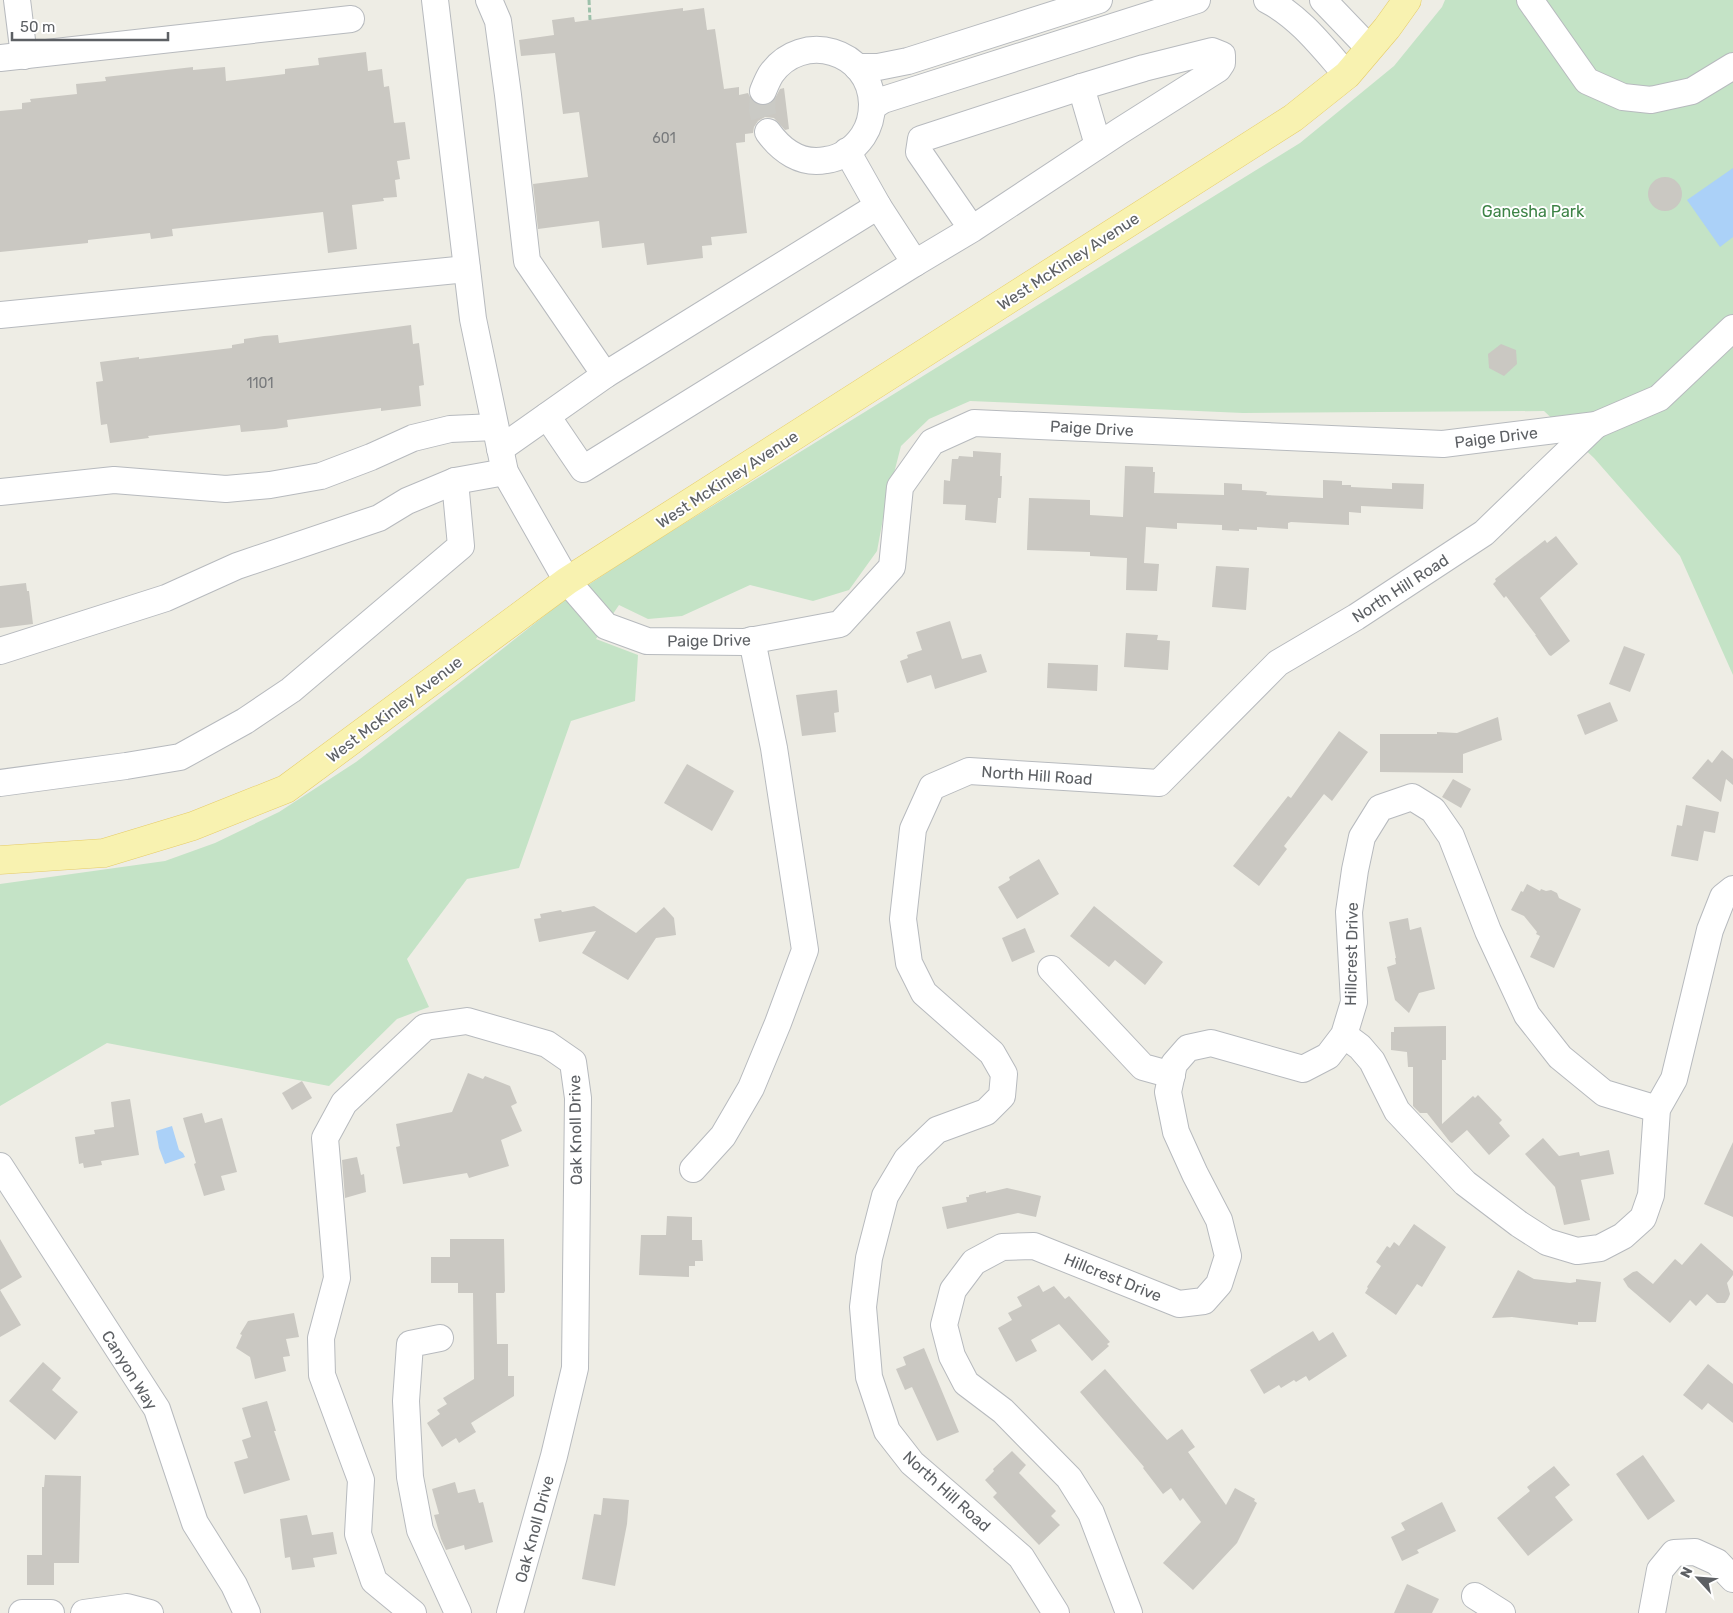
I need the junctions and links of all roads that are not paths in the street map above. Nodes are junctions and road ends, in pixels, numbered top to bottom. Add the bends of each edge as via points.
1 (17, 0) edge
2 (435, 0) edge
3 (489, 0) edge
4 (1098, 0) edge
5 (1196, 0) edge
6 (1267, 0) edge
7 (1323, 0) edge
8 (1407, 0) edge
9 (1530, 0) edge
10 (1069, 4) edge
11 (1038, 9) edge
12 (351, 19) dead end
13 (1086, 35) junction
14 (1050, 47) junction
15 (1369, 48) junction
16 (12, 57) edge
17 (1733, 66) edge
18 (857, 67) junction
19 (1347, 75) junction
20 (1081, 87) junction
21 (763, 91) tunnel mouth
22 (872, 107) junction
23 (768, 132) tunnel mouth
24 (1098, 145) junction
25 (847, 151) junction
26 (878, 206) junction
27 (972, 229) junction
28 (915, 263) junction
29 (467, 269) junction
30 (0, 315) edge
31 (1733, 328) edge
32 (605, 375) junction
33 (546, 416) junction
34 (1596, 425) junction
35 (500, 449) junction
36 (455, 481) junction
37 (0, 492) edge
38 (567, 581) junction
39 (752, 640) junction
40 (0, 651) edge
41 (0, 783) edge
42 (0, 860) edge
43 (1733, 889) edge
44 (1051, 969) dead end
45 (1344, 1035) junction
46 (1172, 1075) junction
47 (1657, 1109) junction
48 (0, 1166) edge
49 (693, 1169) dead end
50 (440, 1338) dead end
51 (1733, 1579) edge
52 (1475, 1596) dead end
53 (22, 1613) edge
54 (51, 1613) edge
55 (84, 1613) edge
56 (150, 1613) edge
57 (247, 1613) edge
58 (413, 1613) edge
59 (458, 1613) edge
60 (510, 1613) edge
61 (1056, 1613) edge
62 (1129, 1613) edge
63 (1502, 1613) edge
64 (1652, 1613) edge

1 - 16 street
2 - 29 street, Paige Drive
3 - 32 street via 498,21 527,262
4 - 10 street
5 - 13 street
6 - 19 street via 1282,7 1298,21
7 - 15 street
8 - 15 main road, West McKinley Avenue
9 - 17 street via 1588,81 1623,97 1651,100 1692,91
10 - 11 street
10 - 13 street
11 - 14 street
11 - 18 street via 908,61
12 - 16 street
13 - 14 street
14 - 22 street via 883,100
15 - 19 main road, West McKinley Avenue
18 - 21 street via 838,53 819,49 801,52 784,61 771,74
18 - 22 street via 866,77
19 - 38 main road, West McKinley Avenue via 1293,118
20 - 24 street
20 - 24 street via 1212,51 1222,55 1218,69
20 - 27 street via 921,139 919,152
22 - 25 street via 867,130
23 - 25 street via 790,154 806,160 825,161
24 - 27 street
25 - 26 street
26 - 28 street
26 - 32 street
27 - 28 street
28 - 33 street via 583,469
29 - 30 street
29 - 35 street, Paige Drive via 473,319
31 - 34 street, Paige Drive via 1659,398
32 - 33 street
33 - 35 street
34 - 39 street, Paige Drive via 1442,444 974,423 932,442 900,487 892,567 840,624
34 - 61 street, North Hill Road via 1484,533 1356,617 1278,663 1159,783 969,771 932,787 913,829 903,919 909,963 924,993 992,1053 1004,1074 1002,1096 986,1112 936,1130 907,1159 885,1196 869,1258 863,1308 869,1377 887,1431 912,1464 1021,1557
35 - 36 street
35 - 37 street via 450,429 413,438 321,476 270,485 226,489 114,480
35 - 38 street, Paige Drive
36 - 40 street via 378,518 237,566 166,598
36 - 41 street via 461,546 291,690 245,721 180,757
38 - 39 street, Paige Drive via 606,626 647,641
38 - 42 main road, West McKinley Avenue via 286,789 194,826 104,853
39 - 49 street via 774,748 805,950 751,1088 723,1136
43 - 47 street via 1723,897 1710,930 1674,1078
44 - 46 street via 1143,1067
45 - 46 street, Hillcrest Drive via 1328,1056 1303,1068 1211,1043 1188,1048 1174,1064
45 - 47 street via 1360,1046 1372,1061 1397,1111 1465,1183 1547,1242 1576,1252 1600,1248 1644,1218 1651,1195
45 - 47 street, Hillcrest Drive via 1354,1002 1350,912 1362,837 1380,808 1412,797 1433,810 1452,836 1505,970 1527,1015 1560,1057 1604,1093
46 - 62 street, Hillcrest Drive via 1168,1092 1176,1132 1219,1220 1228,1256 1219,1284 1204,1301 1180,1304 1034,1246 1002,1247 974,1262 953,1290 944,1325 952,1356 966,1383 1003,1411 1069,1478 1091,1513
48 - 57 street, Canyon Way via 157,1409 195,1523 234,1584
50 - 59 street via 410,1344 406,1401 410,1477 420,1530
51 - 64 street via 1717,1562 1695,1552 1674,1553 1660,1570
52 - 63 street
53 - 54 street
55 - 56 street via 127,1607
58 - 60 street, Oak Knoll Drive via 374,1580 358,1534 361,1480 322,1374 321,1338 338,1278 325,1138 344,1103 425,1027 467,1021 547,1044 573,1062 578,1098 575,1368

